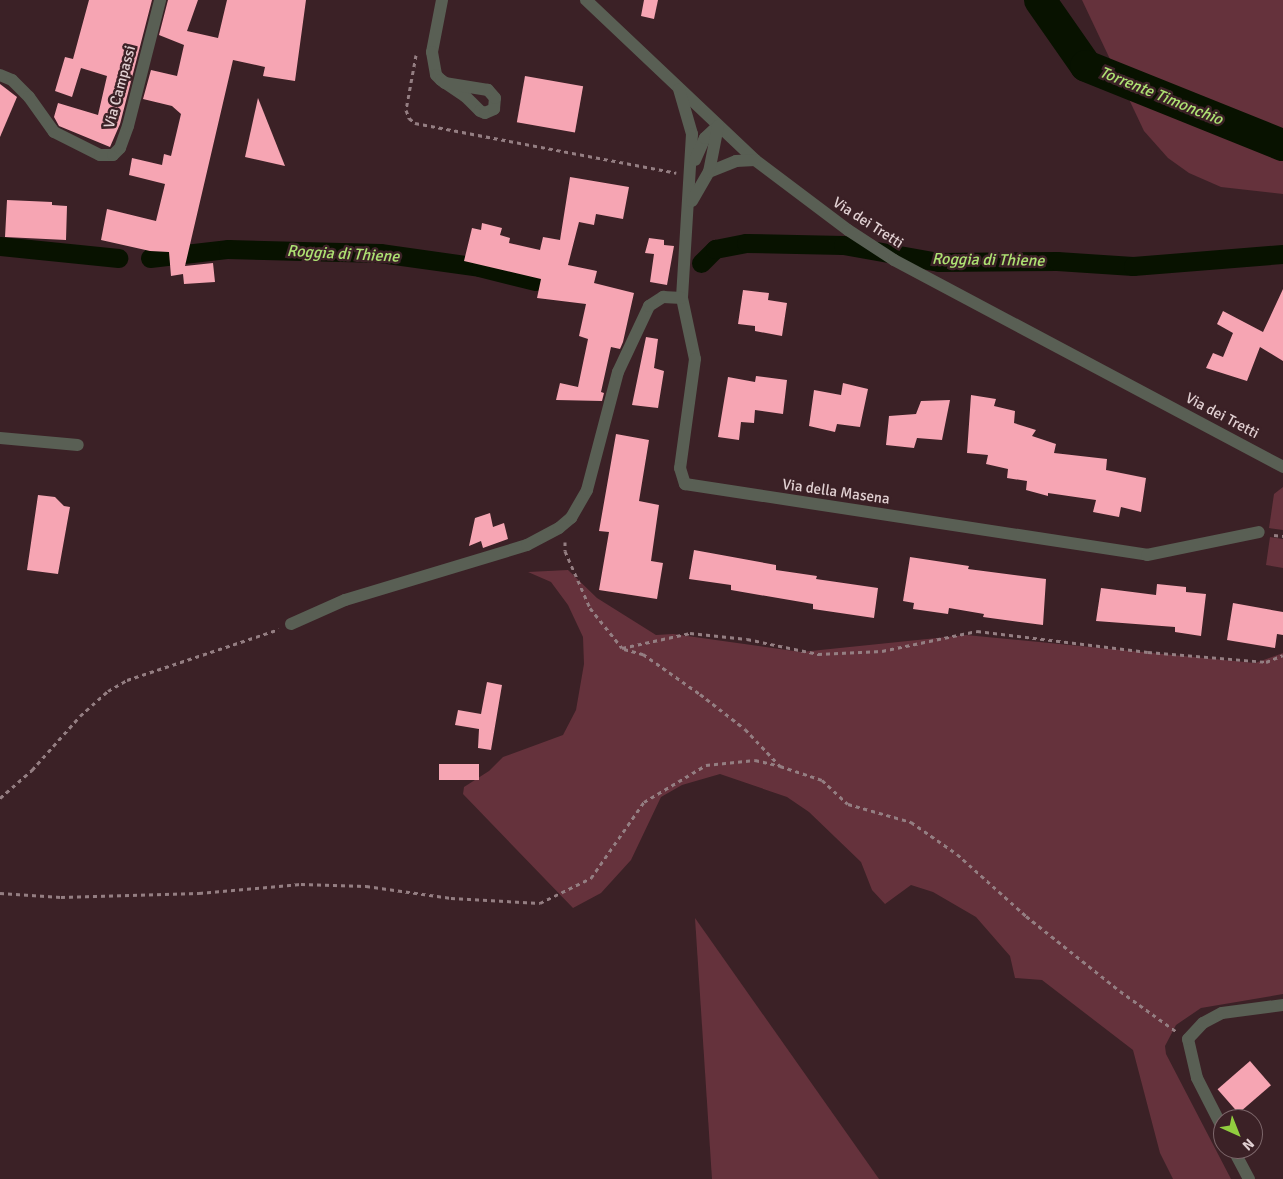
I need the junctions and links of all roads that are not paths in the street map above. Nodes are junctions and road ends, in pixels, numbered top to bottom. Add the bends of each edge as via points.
1 (160, 0) edge
2 (442, 0) edge
3 (586, 0) edge
4 (0, 75) edge
5 (445, 83) dead end
6 (679, 89) junction
7 (718, 126) junction
8 (754, 160) junction
9 (709, 172) junction
10 (690, 179) junction
11 (689, 208) junction
12 (682, 298) junction
13 (0, 438) edge
14 (78, 445) dead end
15 (1283, 467) edge
16 (1259, 532) dead end
17 (291, 624) road end
18 (1283, 1004) edge
19 (1213, 1109) edge
20 (1238, 1159) edge
21 (1249, 1179) edge

1 - 4 street, Via Campassi via 128,126 120,148 113,155 100,156 54,132 29,97 12,80
2 - 5 street via 432,61 436,74
3 - 6 street, Via dei Tretti
6 - 7 street, Via dei Tretti
6 - 10 street, Via della Masena via 692,134
7 - 8 street, Via dei Tretti
7 - 9 street, Via della Masena
7 - 10 street, Via della Masena via 699,146
8 - 9 street via 736,161
8 - 15 street, Via dei Tretti via 894,260
9 - 11 street, Via della Masena
10 - 11 street, Via della Masena
11 - 12 street, Via della Masena
12 - 16 street, Via della Masena via 695,359 680,474 690,486 1148,555
12 - 17 street via 663,297 649,306 618,372 586,490 571,518 528,545 345,600
13 - 14 street
18 - 19 street via 1222,1013 1203,1022 1188,1039 1197,1078
20 - 21 street

